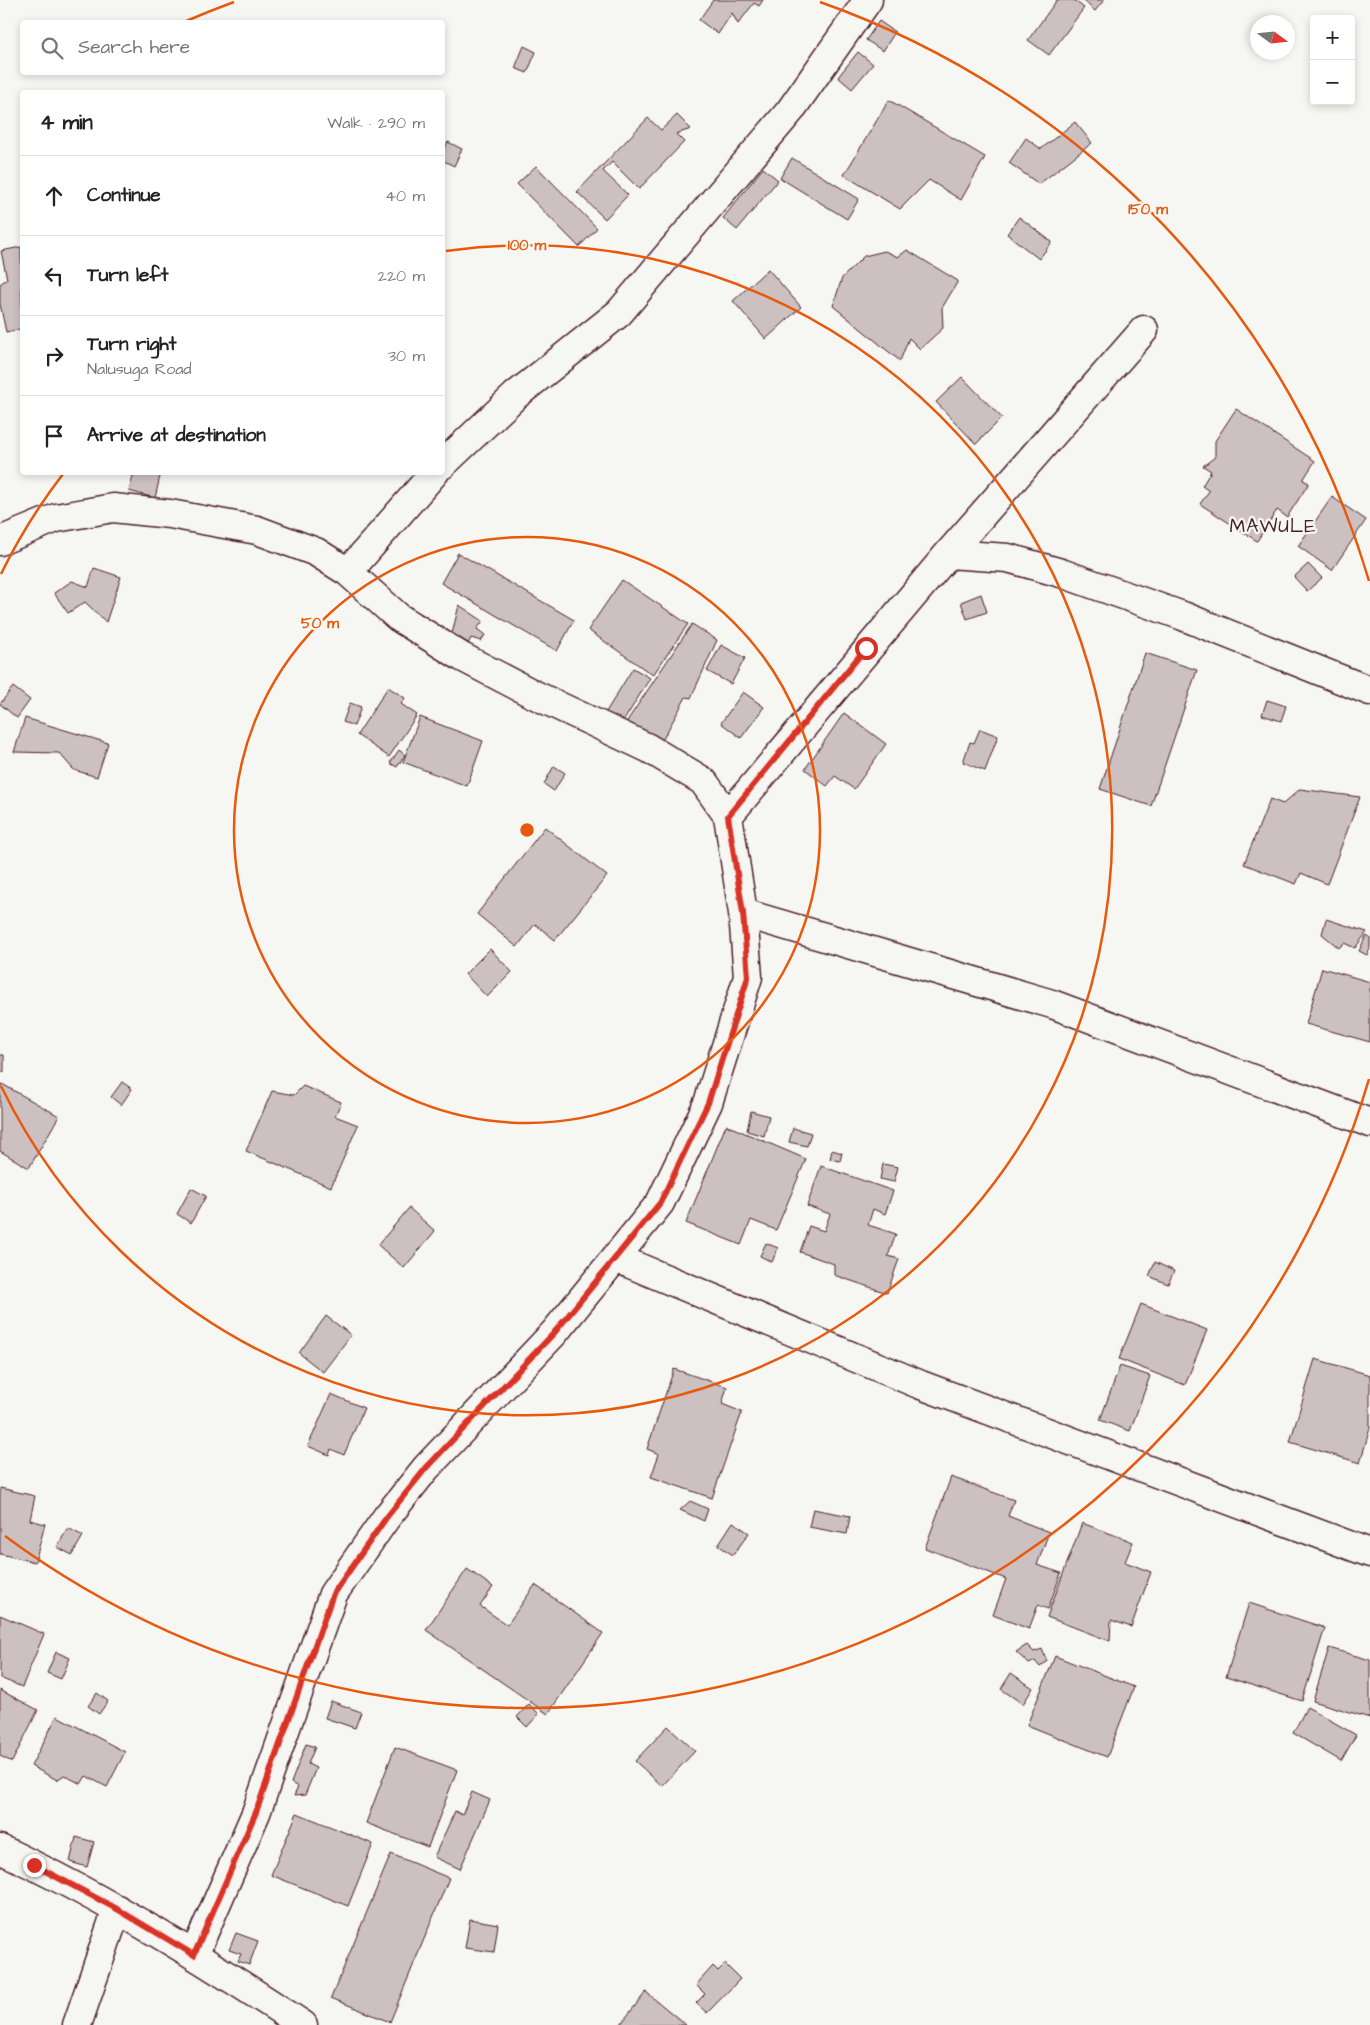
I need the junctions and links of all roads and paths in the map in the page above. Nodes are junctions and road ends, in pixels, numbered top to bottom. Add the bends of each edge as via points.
1 (868, 0) edge
2 (1144, 330) dead end
3 (445, 461) edge
4 (432, 475) edge
5 (0, 541) edge
6 (948, 554) junction
7 (348, 572) junction
8 (1370, 691) edge
9 (728, 816) junction
10 (743, 913) junction
11 (1370, 1123) edge
12 (616, 1258) junction
13 (1370, 1553) edge
14 (0, 1849) edge
15 (117, 1909) junction
16 (194, 1955) junction
17 (77, 2025) edge
18 (303, 2025) edge

1 - 3 street via 790,111 619,313 516,395
2 - 6 street
4 - 7 street
5 - 7 street via 56,518 113,508 170,514 257,530 316,552
6 - 8 street via 1008,558 1061,572 1183,616
6 - 9 street
7 - 9 street via 398,617 462,657 648,748 703,781
9 - 10 street
10 - 11 street via 1052,1004
10 - 12 street via 748,977 708,1103 660,1203
12 - 13 street via 921,1385
12 - 16 street via 554,1333 426,1468 333,1594 256,1812
14 - 15 street
15 - 16 street
15 - 17 street
16 - 18 street

